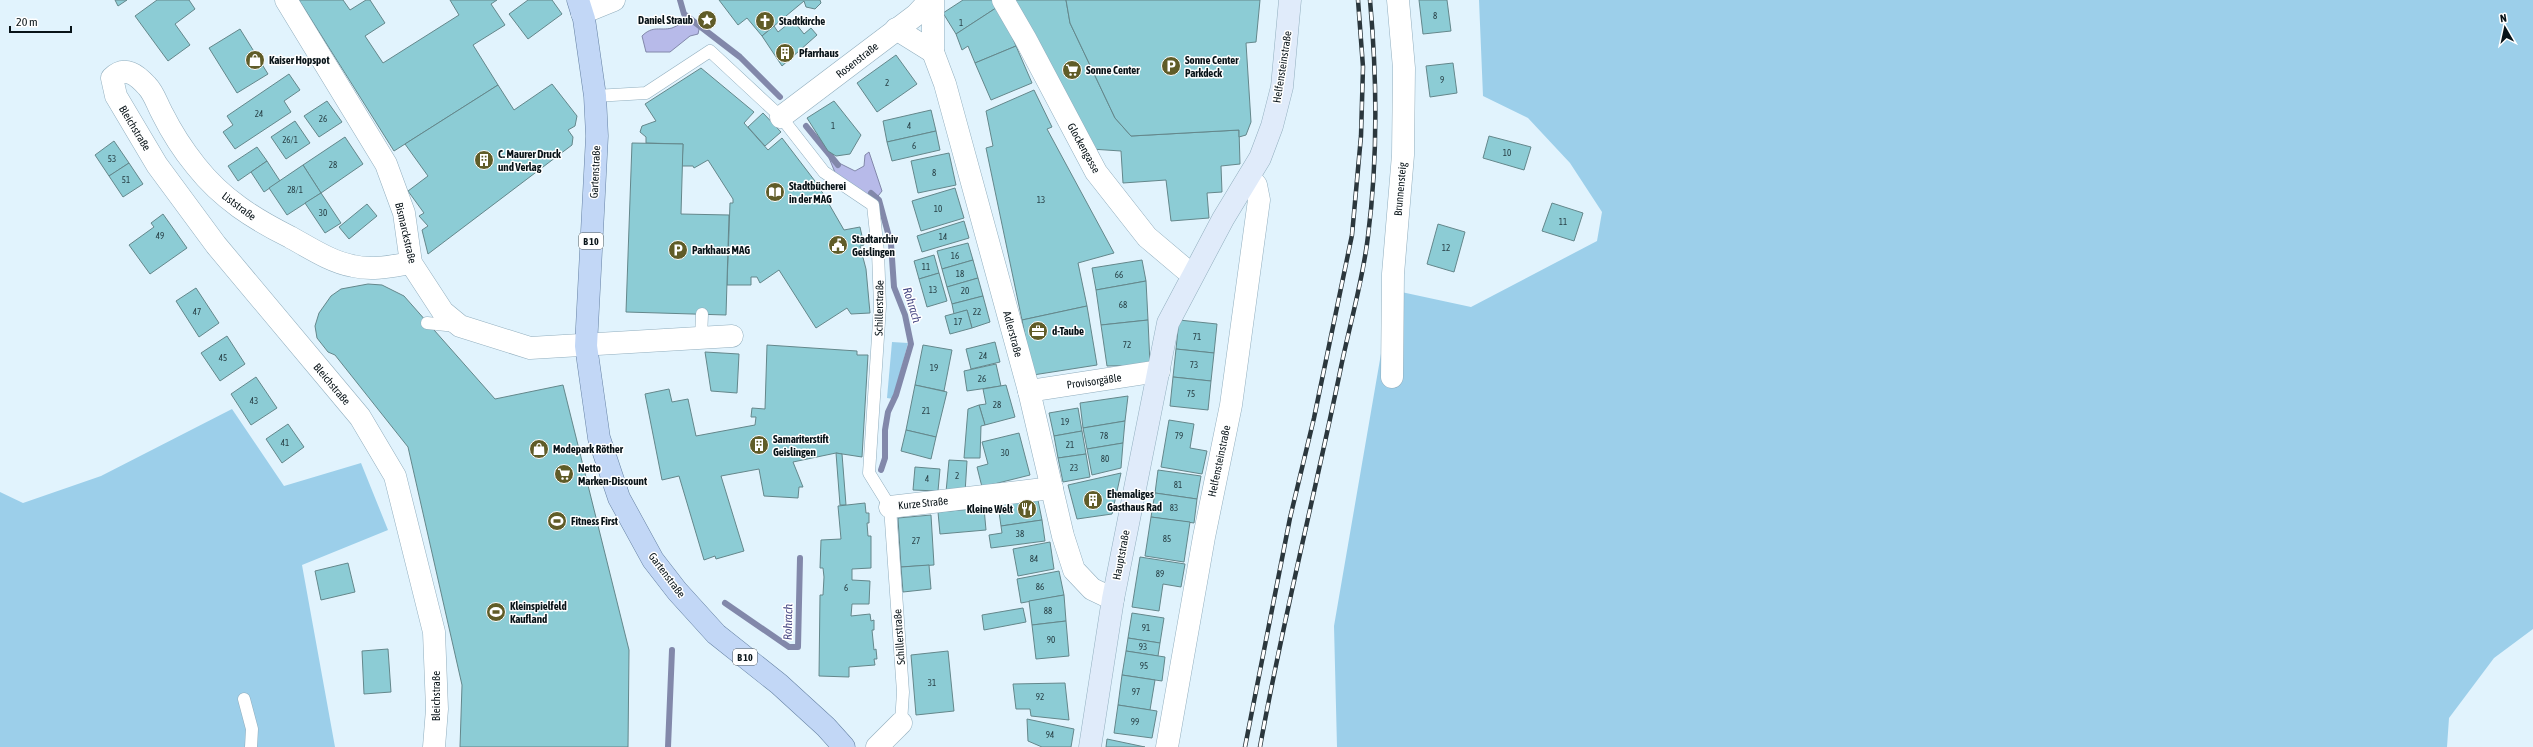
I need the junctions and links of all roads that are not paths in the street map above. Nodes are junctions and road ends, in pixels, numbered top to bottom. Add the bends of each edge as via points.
1 (286, 0) edge
2 (614, 0) edge
3 (931, 0) edge
4 (1003, 0) edge
5 (1290, 0) edge
6 (1398, 0) edge
7 (580, 6) edge
8 (896, 29) junction
9 (933, 52) junction
10 (118, 72) joint
11 (595, 96) junction
12 (781, 117) junction
13 (1249, 176) junction
14 (411, 263) junction
15 (1192, 276) junction
16 (702, 314) dead end
17 (427, 323) dead end
18 (460, 326) junction
19 (732, 336) dead end
20 (701, 338) junction
21 (586, 346) junction
22 (1159, 371) junction
23 (1392, 377) dead end
24 (1029, 391) junction
25 (1052, 488) junction
26 (890, 507) junction
27 (1113, 599) junction
28 (244, 699) dead end
29 (900, 723) joint
30 (251, 747) edge
31 (434, 747) edge
32 (844, 747) edge
33 (877, 747) edge
34 (1090, 747) edge
35 (1167, 747) edge

1 - 14 street, Bismarckstraße via 386,164 404,213
2 - 7 street
3 - 8 street, Rosenstraße
3 - 9 street
4 - 15 street, Glockengasse via 1096,172 1147,237
5 - 13 street, Helfensteinstraße via 1282,87 1260,158
6 - 23 street, Brunnensteig via 1404,68 1403,155 1393,274
7 - 11 main road, Gartenstraße / B 10
8 - 9 street
8 - 12 street, Rosenstraße
9 - 24 street, Adlerstraße via 948,92
10 - 14 street, Liststraße via 134,74 147,86 172,132 197,167 220,192 251,217 314,251 353,266 368,268
10 - 31 street, Bleichstraße via 112,78 113,91 157,165 221,250 360,417 395,476 434,632 437,709
11 - 12 lane, Schillerstraße via 646,93 710,51
11 - 21 main road, Gartenstraße / B 10 via 597,136
12 - 26 lane, Schillerstraße via 824,172 873,205 880,306 869,473
13 - 15 street, Helfensteinstraße
13 - 35 street, Helfensteinstraße via 1256,185 1259,200 1231,405 1204,537
14 - 18 street, Bismarckstraße via 443,312
15 - 22 street, Hauptstraße via 1168,323
16 - 20 lane
17 - 18 lane
18 - 21 street, Bismarckstraße via 530,348
19 - 20 street
20 - 21 street
21 - 32 main road, Gartenstraße / B 10 via 599,438 619,498 653,560 716,634 779,684
22 - 24 street, Provisorgäßle
22 - 27 street, Hauptstraße
24 - 25 street, Adlerstraße
25 - 26 street, Kurze Straße
25 - 27 street, Adlerstraße via 1074,570 1092,589
26 - 29 lane, Schillerstraße via 903,692
27 - 34 street, Hauptstraße
28 - 30 lane via 252,729
29 - 33 street, Schillerstraße

